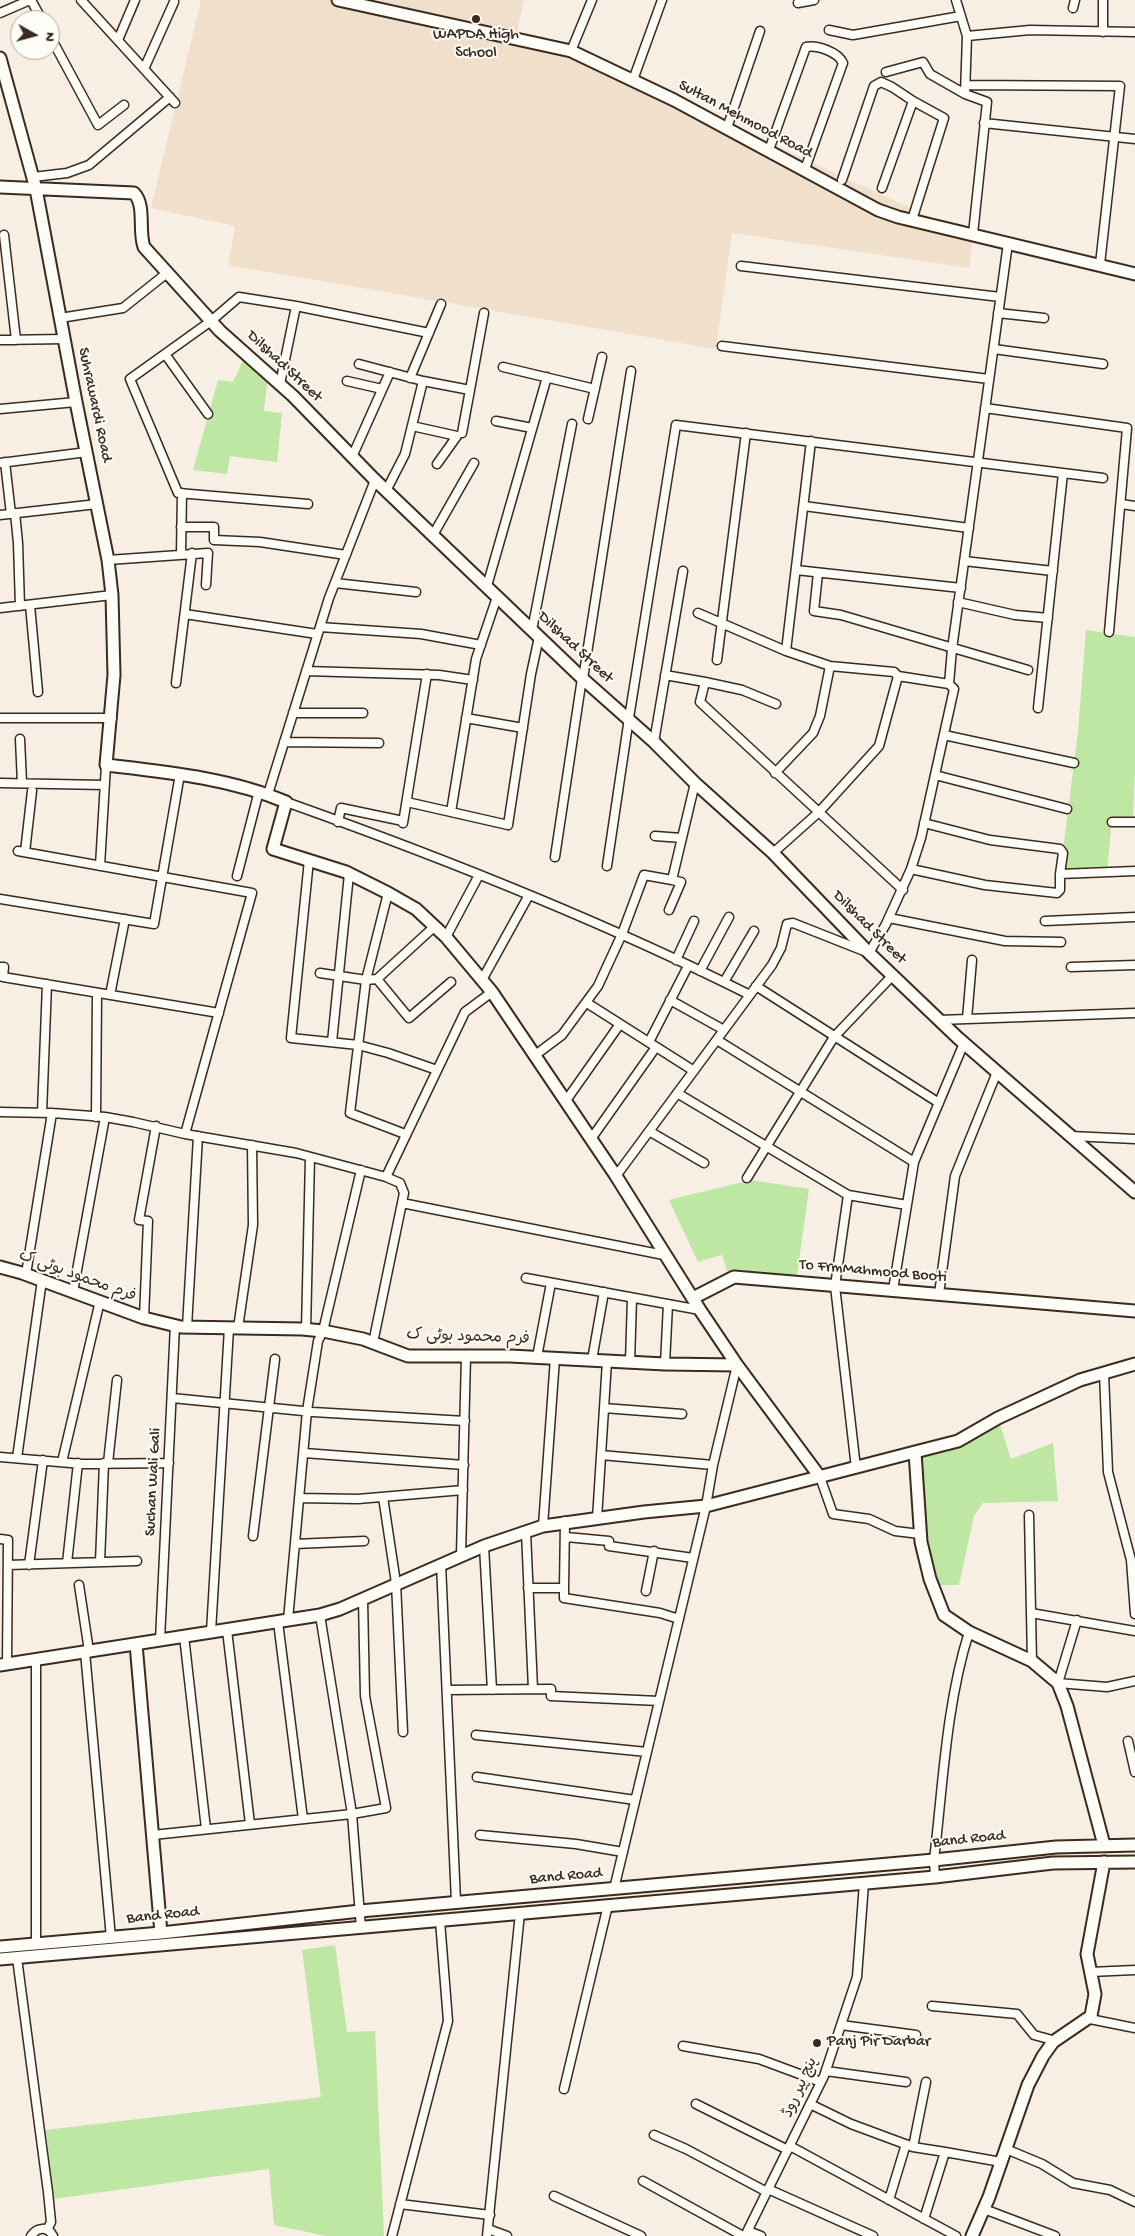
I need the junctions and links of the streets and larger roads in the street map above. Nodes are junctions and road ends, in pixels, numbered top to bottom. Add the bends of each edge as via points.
1 (31, 0) edge
2 (81, 0) edge
3 (135, 0) edge
4 (338, 0) edge
5 (592, 0) edge
6 (662, 0) edge
7 (814, 0) edge
8 (956, 0) edge
9 (1103, 0) edge
10 (174, 2) dead end
11 (798, 3) dead end
12 (0, 13) edge
13 (961, 16) junction
14 (829, 30) dead end
15 (760, 31) dead end
16 (1102, 32) junction
17 (1135, 32) edge
18 (967, 36) junction
19 (118, 40) junction
20 (571, 51) junction
21 (60, 55) edge
22 (0, 58) edge
23 (144, 69) junction
24 (886, 72) dead end
25 (633, 80) junction
26 (966, 84) junction
27 (965, 94) junction
28 (913, 102) junction
29 (124, 105) dead end
30 (984, 123) junction
31 (727, 128) junction
32 (1114, 137) junction
33 (1135, 139) edge
34 (769, 150) junction
35 (805, 170) junction
36 (842, 180) dead end
37 (34, 183) junction
38 (0, 187) edge
39 (882, 188) dead end
40 (912, 220) junction
41 (973, 234) junction
42 (4, 235) dead end
43 (1008, 243) junction
44 (1100, 264) junction
45 (741, 266) dead end
46 (4, 267) edge
47 (167, 273) junction
48 (1135, 274) edge
49 (1000, 298) junction
50 (441, 304) dead end
51 (296, 306) junction
52 (484, 313) dead end
53 (998, 313) junction
54 (60, 318) junction
55 (1044, 318) dead end
56 (211, 321) junction
57 (429, 332) junction
58 (64, 339) junction
59 (0, 340) edge
60 (16, 340) junction
61 (722, 346) dead end
62 (994, 349) junction
63 (165, 354) junction
64 (602, 357) dead end
65 (359, 364) dead end
66 (1102, 364) dead end
67 (503, 366) dead end
68 (631, 371) dead end
69 (390, 372) junction
70 (547, 377) junction
71 (410, 378) junction
72 (989, 380) junction
73 (347, 381) dead end
74 (422, 381) junction
75 (280, 384) junction
76 (382, 389) junction
77 (594, 389) junction
78 (470, 390) junction
79 (76, 402) junction
80 (985, 408) junction
81 (0, 409) edge
82 (208, 414) dead end
83 (588, 419) dead end
84 (496, 421) dead end
85 (572, 424) dead end
86 (412, 426) junction
87 (532, 428) junction
88 (462, 433) dead end
89 (746, 433) junction
90 (811, 441) junction
91 (87, 452) junction
92 (352, 456) junction
93 (2, 462) edge
94 (978, 462) junction
95 (474, 463) dead end
96 (437, 464) dead end
97 (1063, 473) junction
98 (1103, 478) dead end
99 (376, 480) junction
100 (386, 491) junction
101 (182, 493) junction
102 (97, 504) junction
103 (308, 504) dead end
104 (1120, 504) junction
105 (804, 506) junction
106 (1135, 506) edge
107 (13, 514) junction
108 (0, 515) edge
109 (181, 527) junction
110 (969, 528) junction
111 (433, 535) junction
112 (192, 553) junction
113 (181, 554) junction
114 (346, 555) junction
115 (108, 560) junction
116 (964, 561) junction
117 (796, 570) junction
118 (683, 571) dead end
119 (1053, 571) junction
120 (818, 572) junction
121 (335, 582) junction
122 (206, 585) dead end
123 (486, 586) junction
124 (960, 588) junction
125 (416, 592) dead end
126 (112, 595) junction
127 (498, 597) junction
128 (958, 602) junction
129 (30, 605) junction
130 (20, 606) junction
131 (0, 608) edge
132 (698, 612) dead end
133 (185, 614) junction
134 (1048, 618) junction
135 (722, 624) junction
136 (318, 630) junction
137 (1108, 632) dead end
138 (536, 634) junction
139 (481, 645) junction
140 (952, 648) junction
141 (786, 651) junction
142 (717, 660) dead end
143 (830, 666) junction
144 (306, 670) junction
145 (1028, 670) dead end
146 (428, 674) junction
147 (665, 675) junction
148 (898, 676) junction
149 (582, 679) junction
150 (473, 680) junction
151 (705, 682) junction
152 (176, 683) dead end
153 (949, 684) junction
154 (38, 692) dead end
155 (776, 704) dead end
156 (1038, 708) dead end
157 (293, 713) junction
158 (364, 713) dead end
159 (0, 718) edge
160 (112, 718) junction
161 (466, 718) junction
162 (629, 718) junction
163 (523, 728) junction
164 (944, 735) junction
165 (20, 739) dead end
166 (284, 742) junction
167 (654, 742) junction
168 (379, 743) dead end
169 (1074, 763) dead end
170 (106, 765) junction
171 (775, 773) junction
172 (180, 774) junction
173 (935, 775) junction
174 (0, 783) edge
175 (22, 783) junction
176 (695, 783) junction
177 (105, 785) junction
178 (32, 791) dead end
179 (263, 793) junction
180 (286, 802) junction
181 (407, 802) junction
182 (1067, 809) dead end
183 (451, 812) junction
184 (820, 812) junction
185 (338, 822) junction
186 (1112, 822) dead end
187 (1135, 822) edge
188 (924, 823) junction
189 (655, 836) dead end
190 (682, 838) junction
191 (773, 853) junction
192 (555, 857) dead end
193 (309, 860) junction
194 (100, 866) junction
195 (607, 866) dead end
196 (911, 870) junction
197 (1135, 871) edge
198 (349, 874) junction
199 (1060, 874) junction
200 (479, 875) junction
201 (237, 876) dead end
202 (162, 877) junction
203 (672, 880) junction
204 (903, 890) junction
205 (388, 893) junction
206 (529, 895) junction
207 (0, 899) edge
208 (669, 910) dead end
209 (729, 917) dead end
210 (889, 918) junction
211 (1135, 918) edge
212 (125, 919) junction
213 (694, 921) dead end
214 (1045, 921) dead end
215 (435, 926) junction
216 (754, 931) dead end
217 (622, 934) junction
218 (446, 937) junction
219 (1061, 942) dead end
220 (869, 953) junction
221 (676, 960) junction
222 (972, 960) dead end
223 (1135, 965) edge
224 (688, 966) junction
225 (0, 967) edge
226 (1071, 967) dead end
227 (700, 971) junction
228 (320, 973) dead end
229 (892, 975) junction
230 (339, 976) junction
231 (377, 979) junction
232 (366, 980) junction
233 (482, 980) junction
234 (451, 982) dead end
235 (724, 982) junction
236 (48, 984) junction
237 (756, 986) junction
238 (492, 992) junction
239 (97, 993) junction
240 (110, 995) junction
241 (750, 995) junction
242 (670, 1000) junction
243 (587, 1003) junction
244 (219, 1013) junction
245 (1135, 1013) edge
246 (967, 1019) junction
247 (939, 1020) junction
248 (620, 1024) junction
249 (724, 1030) junction
250 (834, 1036) junction
251 (717, 1040) junction
252 (332, 1042) junction
253 (964, 1044) junction
254 (358, 1045) junction
255 (652, 1045) junction
256 (534, 1056) junction
257 (437, 1070) junction
258 (694, 1071) junction
259 (998, 1072) junction
260 (799, 1091) junction
261 (677, 1093) junction
262 (565, 1102) junction
263 (939, 1103) junction
264 (0, 1112) edge
265 (42, 1113) junction
266 (52, 1113) junction
267 (96, 1117) junction
268 (104, 1117) junction
269 (156, 1126) junction
270 (649, 1131) junction
271 (185, 1134) junction
272 (405, 1134) junction
273 (198, 1136) junction
274 (1071, 1136) junction
275 (591, 1138) junction
276 (1135, 1139) edge
277 (252, 1145) junction
278 (766, 1146) junction
279 (310, 1157) junction
280 (914, 1162) junction
281 (704, 1163) dead end
282 (361, 1170) junction
283 (616, 1176) junction
284 (386, 1177) junction
285 (747, 1178) dead end
286 (1135, 1192) edge
287 (848, 1195) junction
288 (402, 1203) junction
289 (907, 1205) junction
290 (664, 1254) junction
291 (0, 1267) edge
292 (26, 1274) junction
293 (526, 1278) dead end
294 (42, 1280) junction
295 (551, 1283) junction
296 (835, 1286) junction
297 (893, 1290) junction
298 (73, 1292) junction
299 (604, 1292) junction
300 (939, 1294) junction
301 (632, 1298) junction
302 (693, 1298) junction
303 (100, 1301) junction
304 (668, 1304) junction
305 (700, 1310) junction
306 (1135, 1311) edge
307 (144, 1318) junction
308 (175, 1325) junction
309 (187, 1327) junction
310 (234, 1328) junction
311 (306, 1330) junction
312 (323, 1332) junction
313 (373, 1343) junction
314 (466, 1356) junction
315 (537, 1357) junction
316 (555, 1358) junction
317 (275, 1359) dead end
318 (592, 1360) junction
319 (607, 1361) junction
320 (630, 1362) junction
321 (665, 1364) junction
322 (1135, 1364) edge
323 (737, 1365) junction
324 (1104, 1372) junction
325 (117, 1380) dead end
326 (172, 1398) junction
327 (225, 1403) junction
328 (268, 1408) junction
329 (604, 1408) junction
330 (307, 1411) junction
331 (682, 1414) dead end
332 (465, 1421) junction
333 (915, 1452) junction
334 (304, 1453) junction
335 (601, 1455) junction
336 (0, 1457) edge
337 (17, 1458) junction
338 (43, 1460) junction
339 (62, 1462) junction
340 (78, 1463) junction
341 (106, 1463) junction
342 (169, 1463) junction
343 (464, 1465) junction
344 (713, 1466) junction
345 (856, 1468) junction
346 (820, 1477) junction
347 (463, 1490) junction
348 (382, 1497) junction
349 (300, 1498) junction
350 (706, 1506) junction
351 (1029, 1515) dead end
352 (597, 1519) junction
353 (565, 1521) junction
354 (542, 1526) junction
355 (526, 1532) junction
356 (920, 1534) junction
357 (254, 1536) dead end
358 (566, 1537) junction
359 (0, 1539) edge
360 (364, 1541) dead end
361 (295, 1544) junction
362 (484, 1546) junction
363 (654, 1551) junction
364 (461, 1555) junction
365 (693, 1558) junction
366 (138, 1561) dead end
367 (100, 1562) junction
368 (67, 1564) junction
369 (441, 1564) junction
370 (8, 1565) junction
371 (29, 1565) junction
372 (1134, 1573) edge
373 (396, 1583) junction
374 (79, 1585) dead end
375 (528, 1588) junction
376 (564, 1588) junction
377 (646, 1591) dead end
378 (364, 1599) junction
379 (1031, 1613) junction
380 (1135, 1614) edge
381 (320, 1615) junction
382 (679, 1619) junction
383 (1077, 1620) junction
384 (283, 1621) junction
385 (227, 1630) junction
386 (1135, 1631) edge
387 (211, 1632) junction
388 (968, 1632) junction
389 (184, 1636) junction
390 (160, 1640) junction
391 (136, 1644) junction
392 (87, 1651) junction
393 (36, 1659) junction
394 (1032, 1661) junction
395 (4, 1664) edge
396 (1135, 1681) edge
397 (1058, 1683) junction
398 (447, 1690) junction
399 (492, 1690) junction
400 (533, 1690) junction
401 (659, 1701) junction
402 (403, 1732) dead end
403 (476, 1735) dead end
404 (1128, 1741) dead end
405 (647, 1752) junction
406 (1135, 1772) edge
407 (478, 1777) dead end
408 (635, 1800) junction
409 (352, 1814) junction
410 (303, 1819) junction
411 (250, 1824) junction
412 (206, 1829) junction
413 (153, 1835) junction
414 (480, 1835) dead end
415 (1104, 1846) junction
416 (1135, 1846) edge
417 (623, 1852) junction
418 (934, 1860) junction
419 (1104, 1862) junction
420 (1135, 1862) edge
421 (935, 1877) junction
422 (864, 1883) junction
423 (614, 1889) junction
424 (456, 1902) junction
425 (608, 1905) junction
426 (360, 1911) junction
427 (520, 1913) junction
428 (440, 1921) junction
429 (361, 1928) junction
430 (161, 1933) junction
431 (111, 1938) junction
432 (36, 1944) junction
433 (0, 1947) edge
434 (17, 1958) junction
435 (0, 1960) edge
436 (1135, 1970) edge
437 (1090, 1972) junction
438 (932, 2006) dead end
439 (1090, 2019) junction
440 (841, 2025) junction
441 (1135, 2028) edge
442 (916, 2035) dead end
443 (1056, 2041) junction
444 (683, 2046) dead end
445 (826, 2070) junction
446 (821, 2082) junction
447 (906, 2082) dead end
448 (926, 2082) dead end
449 (564, 2089) dead end
450 (696, 2104) dead end
451 (810, 2104) junction
452 (654, 2135) dead end
453 (910, 2146) junction
454 (789, 2148) junction
455 (1006, 2149) junction
456 (944, 2152) junction
457 (1002, 2162) junction
458 (643, 2181) dead end
459 (768, 2191) junction
460 (554, 2196) dead end
461 (889, 2200) junction
462 (1135, 2202) edge
463 (400, 2204) junction
464 (984, 2209) junction
465 (490, 2215) junction
466 (924, 2219) junction
467 (50, 2233) edge
468 (487, 2233) edge
469 (745, 2234) edge
470 (1052, 2235) edge
471 (32, 2236) edge
472 (392, 2236) edge
473 (508, 2236) edge
474 (641, 2236) edge
475 (761, 2236) edge
476 (873, 2236) edge
477 (956, 2236) edge
478 (972, 2236) edge

1 - 12 street
2 - 19 street
3 - 19 street
4 - 20 street, Sultan Mehmood Road
5 - 20 street
6 - 25 street
7 - 11 street
8 - 13 street
9 - 16 street
10 - 23 street
13 - 14 street via 853,35
13 - 18 street
15 - 31 street
16 - 17 street
16 - 18 street via 1030,30
18 - 26 street
19 - 23 street
20 - 25 street, Sultan Mehmood Road
21 - 29 street via 98,125
22 - 37 street, Suhrawardi Road
23 - 37 street via 173,100 89,165
24 - 27 street via 923,62 930,74
25 - 31 street, Sultan Mehmood Road
26 - 27 street
26 - 32 street via 1120,86
27 - 30 street via 987,102
28 - 36 street via 881,82 874,86
28 - 39 street
28 - 40 street via 944,118
30 - 32 street
30 - 41 street
31 - 34 street, Sultan Mehmood Road
32 - 33 street
32 - 44 street
34 - 35 street, Sultan Mehmood Road
34 - 35 street via 806,47 834,53 843,63
35 - 40 street, Sultan Mehmood Road via 878,210
37 - 38 street, Dilshad Street
37 - 47 street, Dilshad Street via 134,193 140,201 144,247
37 - 54 street, Suhrawardi Road
40 - 41 street, Sultan Mehmood Road
41 - 43 street, Sultan Mehmood Road
42 - 46 street
43 - 44 street, Sultan Mehmood Road
43 - 49 street
44 - 48 street, Sultan Mehmood Road
45 - 49 street
46 - 60 street
47 - 54 street via 123,308
47 - 56 street, Dilshad Street
49 - 53 street
50 - 57 street
51 - 56 street via 239,297
51 - 57 street
51 - 75 street
52 - 78 street
53 - 55 street
53 - 62 street
54 - 58 street, Suhrawardi Road
56 - 63 street
56 - 75 street, Dilshad Street
57 - 71 street
58 - 60 street
58 - 79 street, Suhrawardi Road
59 - 60 street
61 - 72 street
62 - 66 street
62 - 72 street
63 - 82 street
63 - 101 street via 130,379 178,493
64 - 77 street
65 - 69 street
67 - 70 street
68 - 149 street
69 - 71 street
69 - 76 street
70 - 77 street
70 - 87 street
71 - 74 street
72 - 80 street
73 - 76 street
74 - 78 street
74 - 86 street
75 - 92 street, Dilshad Street
76 - 92 street
77 - 83 street
78 - 88 street
79 - 81 street
79 - 91 street, Suhrawardi Road
80 - 94 street
80 - 104 street via 1128,428
84 - 87 street
85 - 138 street
86 - 96 street via 457,436
86 - 100 street via 405,454
87 - 123 street
89 - 90 street
89 - 135 street
89 - 162 street via 679,424 674,428
90 - 94 street
90 - 105 street
91 - 93 street
91 - 102 street, Suhrawardi Road
92 - 99 street, Dilshad Street
93 - 107 street
94 - 97 street
94 - 110 street
95 - 111 street
97 - 98 street
97 - 119 street
99 - 100 street, Dilshad Street
99 - 114 street
100 - 111 street, Dilshad Street
101 - 103 street
101 - 109 street
102 - 107 street
102 - 115 street, Suhrawardi Road
104 - 106 street
104 - 137 street
105 - 110 street
105 - 117 street
107 - 108 street
107 - 130 street via 18,543
109 - 113 street
109 - 114 street via 214,527 214,540 260,542
110 - 116 street
111 - 123 street, Dilshad Street
112 - 113 street
112 - 122 street via 208,553
112 - 133 street
113 - 115 street
114 - 121 street
115 - 126 street, Suhrawardi Road
116 - 119 street
116 - 124 street
117 - 120 street
117 - 141 street
118 - 147 street
119 - 134 street
120 - 124 street
120 - 140 street via 814,611 841,615
121 - 125 street
121 - 136 street
123 - 127 street, Dilshad Street
124 - 128 street
126 - 129 street
126 - 160 street, Suhrawardi Road
127 - 138 street, Dilshad Street
127 - 139 street
128 - 134 street via 1015,615
128 - 140 street
129 - 130 street
129 - 154 street
130 - 131 street
132 - 135 street
133 - 136 street
133 - 152 street
134 - 156 street
135 - 141 street
135 - 142 street
136 - 139 street via 421,634
136 - 144 street
138 - 149 street, Dilshad Street
138 - 163 street
139 - 150 street
140 - 145 street
140 - 153 street
141 - 143 street
143 - 148 street via 894,672
143 - 171 street via 820,716 813,733
144 - 146 street
144 - 157 street
146 - 150 street
146 - 181 street
147 - 151 street
147 - 167 street
148 - 153 street
148 - 184 street via 879,746
149 - 162 street, Dilshad Street
149 - 192 street
150 - 161 street
151 - 155 street via 742,690
151 - 171 street via 700,702
153 - 164 street via 954,689
157 - 158 street
157 - 166 street
159 - 160 street
160 - 170 street, Suhrawardi Road
161 - 163 street
161 - 183 street
162 - 167 street, Dilshad Street
162 - 195 street
163 - 183 street via 508,825
164 - 169 street
164 - 173 street
165 - 175 street
166 - 168 street
166 - 179 street
167 - 176 street, Dilshad Street
170 - 172 street
170 - 177 street
171 - 184 street
172 - 179 street
172 - 202 street
173 - 182 street
173 - 188 street
174 - 175 street
175 - 177 street
176 - 190 street
176 - 191 street, Dilshad Street
177 - 194 street
178 - 194 street via 21,851
179 - 180 street
179 - 201 street
180 - 185 street
180 - 193 street via 273,849
181 - 183 street
181 - 185 street via 403,822 341,808
184 - 191 street
184 - 204 street
185 - 200 street
186 - 187 street
188 - 196 street
188 - 199 street via 990,840 1060,849 1063,853
189 - 190 street
190 - 203 street
191 - 220 street, Dilshad Street
193 - 198 street
193 - 252 street via 291,1038
194 - 202 street
196 - 199 street via 985,885 1057,893
196 - 204 street
197 - 199 street
198 - 205 street
198 - 230 street
200 - 206 street
200 - 218 street
202 - 212 street via 154,924
202 - 244 street via 252,893
203 - 208 street via 681,882
203 - 217 street via 644,874
204 - 210 street
205 - 215 street via 416,909
205 - 232 street
206 - 217 street
206 - 233 street
207 - 212 street
209 - 227 street
210 - 219 street via 1004,941
210 - 220 street
211 - 214 street
212 - 240 street
213 - 221 street
215 - 218 street
215 - 231 street
216 - 235 street
217 - 221 street
217 - 243 street
218 - 233 street
220 - 229 street, Dilshad Street
220 - 237 street via 790,923 772,965
221 - 224 street
222 - 246 street
223 - 226 street
224 - 227 street
224 - 242 street
225 - 236 street via 4,967 3,977
227 - 235 street
228 - 230 street
229 - 247 street, Dilshad Street
229 - 250 street
230 - 232 street
230 - 252 street
231 - 232 street
231 - 234 street via 409,1018
232 - 254 street
233 - 238 street
235 - 241 street
236 - 239 street
236 - 265 street
237 - 241 street
237 - 250 street
238 - 256 street
238 - 257 street via 465,1012
239 - 240 street
239 - 267 street
240 - 244 street
241 - 249 street
242 - 249 street
242 - 255 street
243 - 248 street
243 - 256 street via 562,1035
244 - 271 street
245 - 246 street
246 - 247 street
247 - 253 street, Dilshad Street
248 - 255 street
248 - 262 street
249 - 251 street
250 - 260 street
250 - 263 street
251 - 258 street
251 - 260 street
252 - 254 street
253 - 259 street, Dilshad Street
253 - 263 street
254 - 257 street
254 - 272 street via 350,1113
255 - 258 street
255 - 275 street
256 - 262 street
257 - 272 street
258 - 261 street
259 - 274 street, Dilshad Street
259 - 300 street via 955,1176
260 - 278 street
260 - 280 street
261 - 270 street
261 - 278 street
262 - 275 street
263 - 280 street
264 - 265 street
265 - 266 street
266 - 267 street
266 - 292 street
267 - 268 street
268 - 269 street
268 - 298 street
269 - 271 street
269 - 307 street via 139,1220 148,1221
270 - 281 street
270 - 283 street
271 - 273 street
272 - 284 street
273 - 277 street
273 - 309 street
274 - 276 street
274 - 286 street, Dilshad Street
275 - 283 street
277 - 279 street
277 - 310 street via 253,1225
278 - 285 street
278 - 287 street
279 - 282 street
279 - 311 street
280 - 289 street
282 - 284 street
282 - 312 street
283 - 290 street
284 - 288 street via 400,1183 404,1193
287 - 289 street
287 - 296 street
288 - 290 street
288 - 313 street
289 - 297 street
290 - 302 street
291 - 292 street, فرم محمود بوٹی ک
292 - 294 street, فرم محمود بوٹی ک
293 - 295 street
294 - 298 street, فرم محمود بوٹی ک
294 - 337 street
295 - 299 street
295 - 315 street
296 - 297 street, To FrmMahmood Booti
296 - 302 street, To FrmMahmood Booti via 734,1277
296 - 345 street
297 - 300 street, To FrmMahmood Booti
298 - 303 street, فرم محمود بوٹی ک
299 - 301 street
299 - 318 street
300 - 306 street, To FrmMahmood Booti
301 - 304 street
301 - 320 street
302 - 305 street
303 - 307 street, فرم محمود بوٹی ک
303 - 339 street
304 - 305 street
304 - 321 street
305 - 323 street
307 - 308 street, فرم محمود بوٹی ک
308 - 309 street, فرم محمود بوٹی ک
308 - 326 street, Suchan Wali Gali
309 - 310 street, فرم محمود بوٹی ک
310 - 311 street, فرم محمود بوٹی ک
310 - 327 street
311 - 312 street, فرم محمود بوٹی ک
312 - 313 street, فرم محمود بوٹی ک
312 - 330 street via 318,1341
313 - 314 street, فرم محمود بوٹی ک via 408,1356
314 - 315 street, فرم محمود بوٹی ک
314 - 332 street
315 - 316 street, فرم محمود بوٹی ک
316 - 318 street, فرم محمود بوٹی ک
316 - 354 street
317 - 328 street
318 - 319 street, فرم محمود بوٹی ک
319 - 320 street, فرم محمود بوٹی ک
319 - 329 street
320 - 321 street, فرم محمود بوٹی ک
321 - 323 street, فرم محمود بوٹی ک
322 - 324 street
323 - 344 street
323 - 346 street
324 - 333 street via 1039,1398 958,1440
324 - 372 street via 1108,1472
325 - 341 street
326 - 327 street
326 - 342 street, Suchan Wali Gali
327 - 328 street
327 - 387 street
328 - 330 street
328 - 357 street
329 - 331 street
329 - 335 street
330 - 332 street
330 - 334 street
332 - 343 street
333 - 345 street
333 - 356 street
334 - 343 street
334 - 349 street
335 - 344 street
335 - 352 street
336 - 337 street
337 - 338 street
338 - 339 street
338 - 371 street
339 - 340 street
340 - 341 street
340 - 368 street
341 - 342 street
341 - 367 street
342 - 390 street, Suchan Wali Gali
343 - 347 street
344 - 350 street
345 - 346 street
346 - 350 street
346 - 356 street via 832,1514 869,1520 895,1532
347 - 348 street
347 - 364 street
348 - 349 street
348 - 373 street
349 - 361 street
350 - 352 street
350 - 365 street
351 - 379 street
352 - 353 street
353 - 354 street
353 - 358 street
354 - 355 street
355 - 362 street
355 - 375 street
356 - 388 street via 930,1579 944,1615
358 - 363 street via 609,1541 609,1546
358 - 376 street
359 - 370 street via 8,1540
360 - 361 street
361 - 384 street
362 - 364 street
362 - 399 street
363 - 365 street
363 - 377 street
364 - 369 street
365 - 382 street
366 - 367 street
367 - 368 street
368 - 371 street
369 - 373 street
369 - 398 street
370 - 371 street
370 - 395 street
372 - 380 street
373 - 378 street
373 - 402 street
374 - 392 street
375 - 376 street
375 - 400 street
376 - 382 street via 564,1598
378 - 381 street
378 - 409 street via 365,1696 386,1808
379 - 383 street
379 - 394 street
381 - 384 street
381 - 409 street
382 - 401 street
383 - 386 street
383 - 397 street
384 - 385 street
384 - 410 street
385 - 387 street
385 - 411 street
387 - 389 street
388 - 394 street
388 - 418 street via 952,1714
389 - 390 street
389 - 412 street
390 - 391 street
391 - 392 street
391 - 413 street
392 - 393 street
392 - 431 street
393 - 395 street
393 - 432 street
394 - 397 street
396 - 397 street via 1107,1686
397 - 415 street via 1072,1723
398 - 399 street
398 - 424 street
399 - 400 street
400 - 401 street via 551,1689 551,1696
401 - 405 street
403 - 405 street
404 - 406 street
405 - 408 street
407 - 408 street
408 - 417 street
409 - 410 street
409 - 426 street
410 - 411 street
411 - 412 street
412 - 413 street
413 - 430 street
414 - 417 street
415 - 416 street, Band Road
415 - 418 street, Band Road via 1056,1847
417 - 423 street
418 - 421 street
418 - 423 street, Band Road
419 - 420 street, Band Road
419 - 421 street, Band Road via 1026,1866
419 - 437 street via 1087,1954
421 - 422 street, Band Road
422 - 425 street, Band Road
422 - 440 street, پنج پیر روڈ via 857,1977
423 - 424 street, Band Road
424 - 426 street, Band Road
425 - 427 street, Band Road
425 - 449 street
426 - 429 street
426 - 430 street, Band Road
427 - 428 street, Band Road
427 - 465 street
428 - 429 street, Band Road
428 - 463 street via 448,2022
429 - 434 street, Band Road
430 - 431 street, Band Road
431 - 432 street, Band Road
432 - 433 street, Band Road
434 - 435 street, Band Road
434 - 467 street via 48,2192
436 - 437 street
437 - 439 street via 1095,1994
438 - 443 street via 1017,2014 1034,2035
439 - 441 street
439 - 443 street
440 - 442 street
440 - 445 street, پنج پیر روڈ
443 - 455 street via 1043,2056 1028,2085
444 - 446 street via 760,2059
445 - 446 street, پنج پیر روڈ
445 - 447 street
446 - 451 street, پنج پیر روڈ
448 - 453 street
450 - 454 street
451 - 453 street via 851,2124
451 - 454 street, پنج پیر روڈ
452 - 459 street
453 - 456 street
453 - 461 street
454 - 459 street, پنج پیر روڈ
454 - 461 street
455 - 457 street
455 - 462 street via 1042,2164 1072,2183 1110,2190
456 - 457 street
456 - 466 street
457 - 464 street
458 - 469 street
459 - 469 street, پنج پیر روڈ
459 - 476 street
460 - 474 street
461 - 466 street
463 - 465 street
463 - 472 street
464 - 470 street
464 - 478 street
465 - 468 street
466 - 477 street
467 - 471 street via 36,2230
468 - 473 street
469 - 475 street

